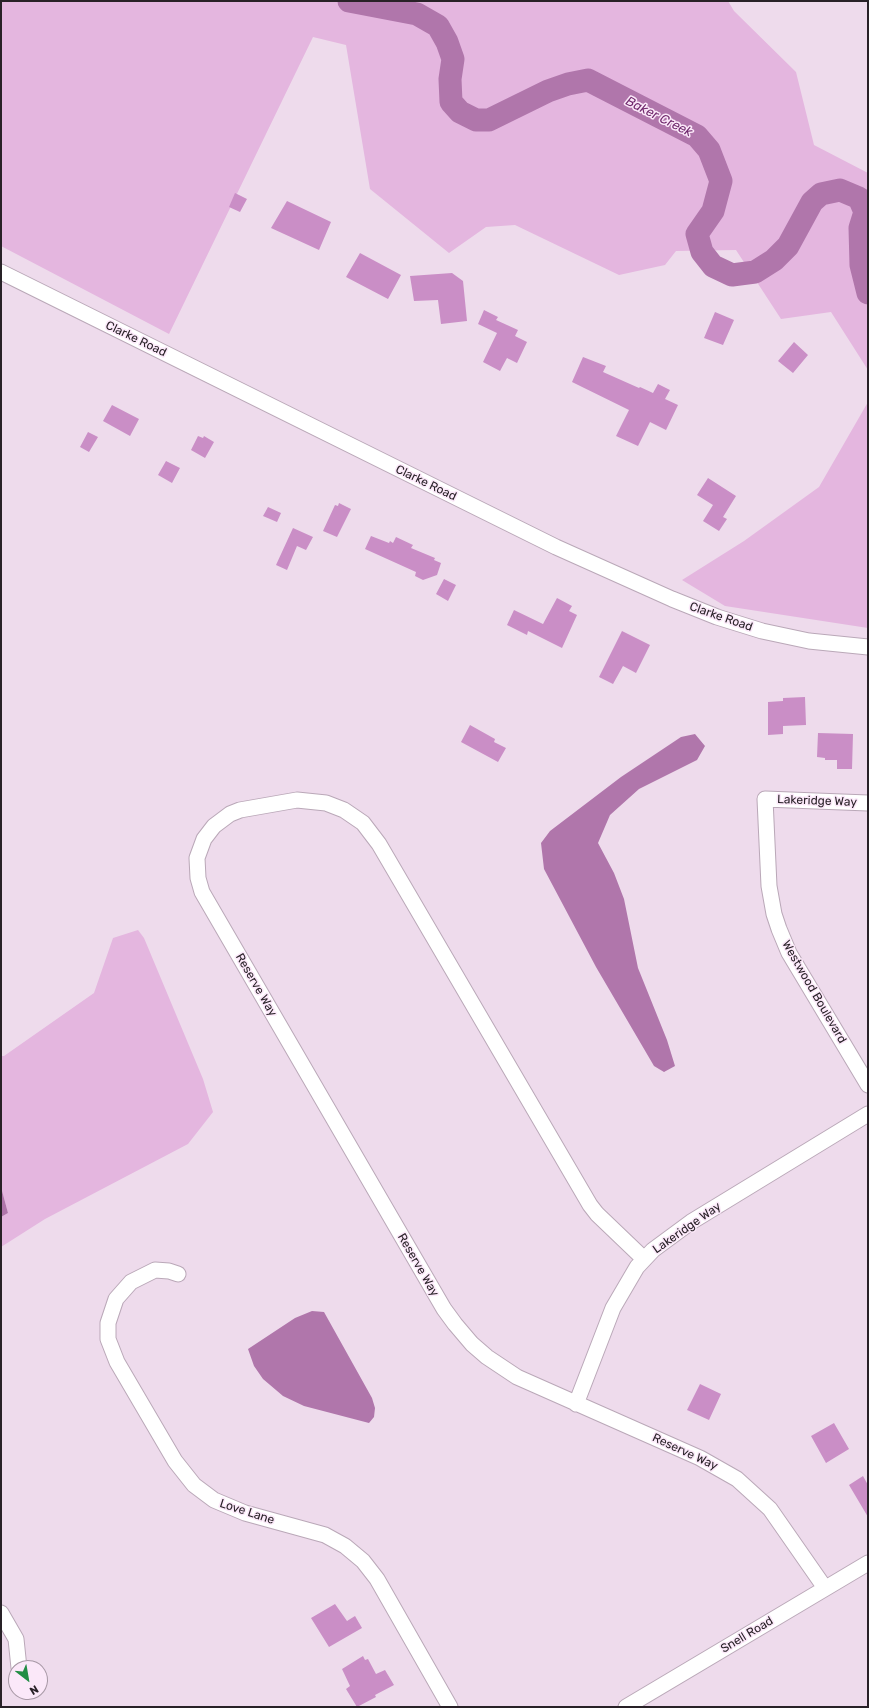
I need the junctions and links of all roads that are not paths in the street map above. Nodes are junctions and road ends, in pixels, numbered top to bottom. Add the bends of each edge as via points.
1 (1, 272) edge
2 (868, 647) edge
3 (765, 799) joint
4 (868, 803) edge
5 (868, 1085) edge
6 (868, 1114) edge
7 (644, 1259) junction
8 (178, 1274) dead end
9 (576, 1404) junction
10 (868, 1563) edge
11 (825, 1588) junction
12 (1, 1613) edge
13 (18, 1660) edge
14 (450, 1707) edge
15 (626, 1707) edge

1 - 2 street, Clarke Road via 550,544 672,599 762,631 809,641
3 - 4 street, Lakeridge Way
3 - 5 street, Westwood Boulevard via 769,886 779,929 790,953
6 - 7 street, Lakeridge Way via 691,1222
7 - 9 street, Lakeridge Way via 630,1277 613,1308
7 - 9 street, Reserve Way via 597,1214 587,1200 380,844 362,823 336,807 316,801 297,800 240,810 214,826 204,839 198,858 198,878 202,892 444,1309 463,1334 487,1357 521,1379
8 - 14 street, Love Lane via 155,1270 131,1282 116,1299 108,1323 108,1339 117,1362 175,1461 194,1485 214,1500 246,1513 325,1535 345,1546 363,1561 377,1579
9 - 11 street, Reserve Way via 706,1461 737,1479 770,1509
10 - 11 street, Snell Road
11 - 15 street, Snell Road
12 - 13 street via 16,1640

